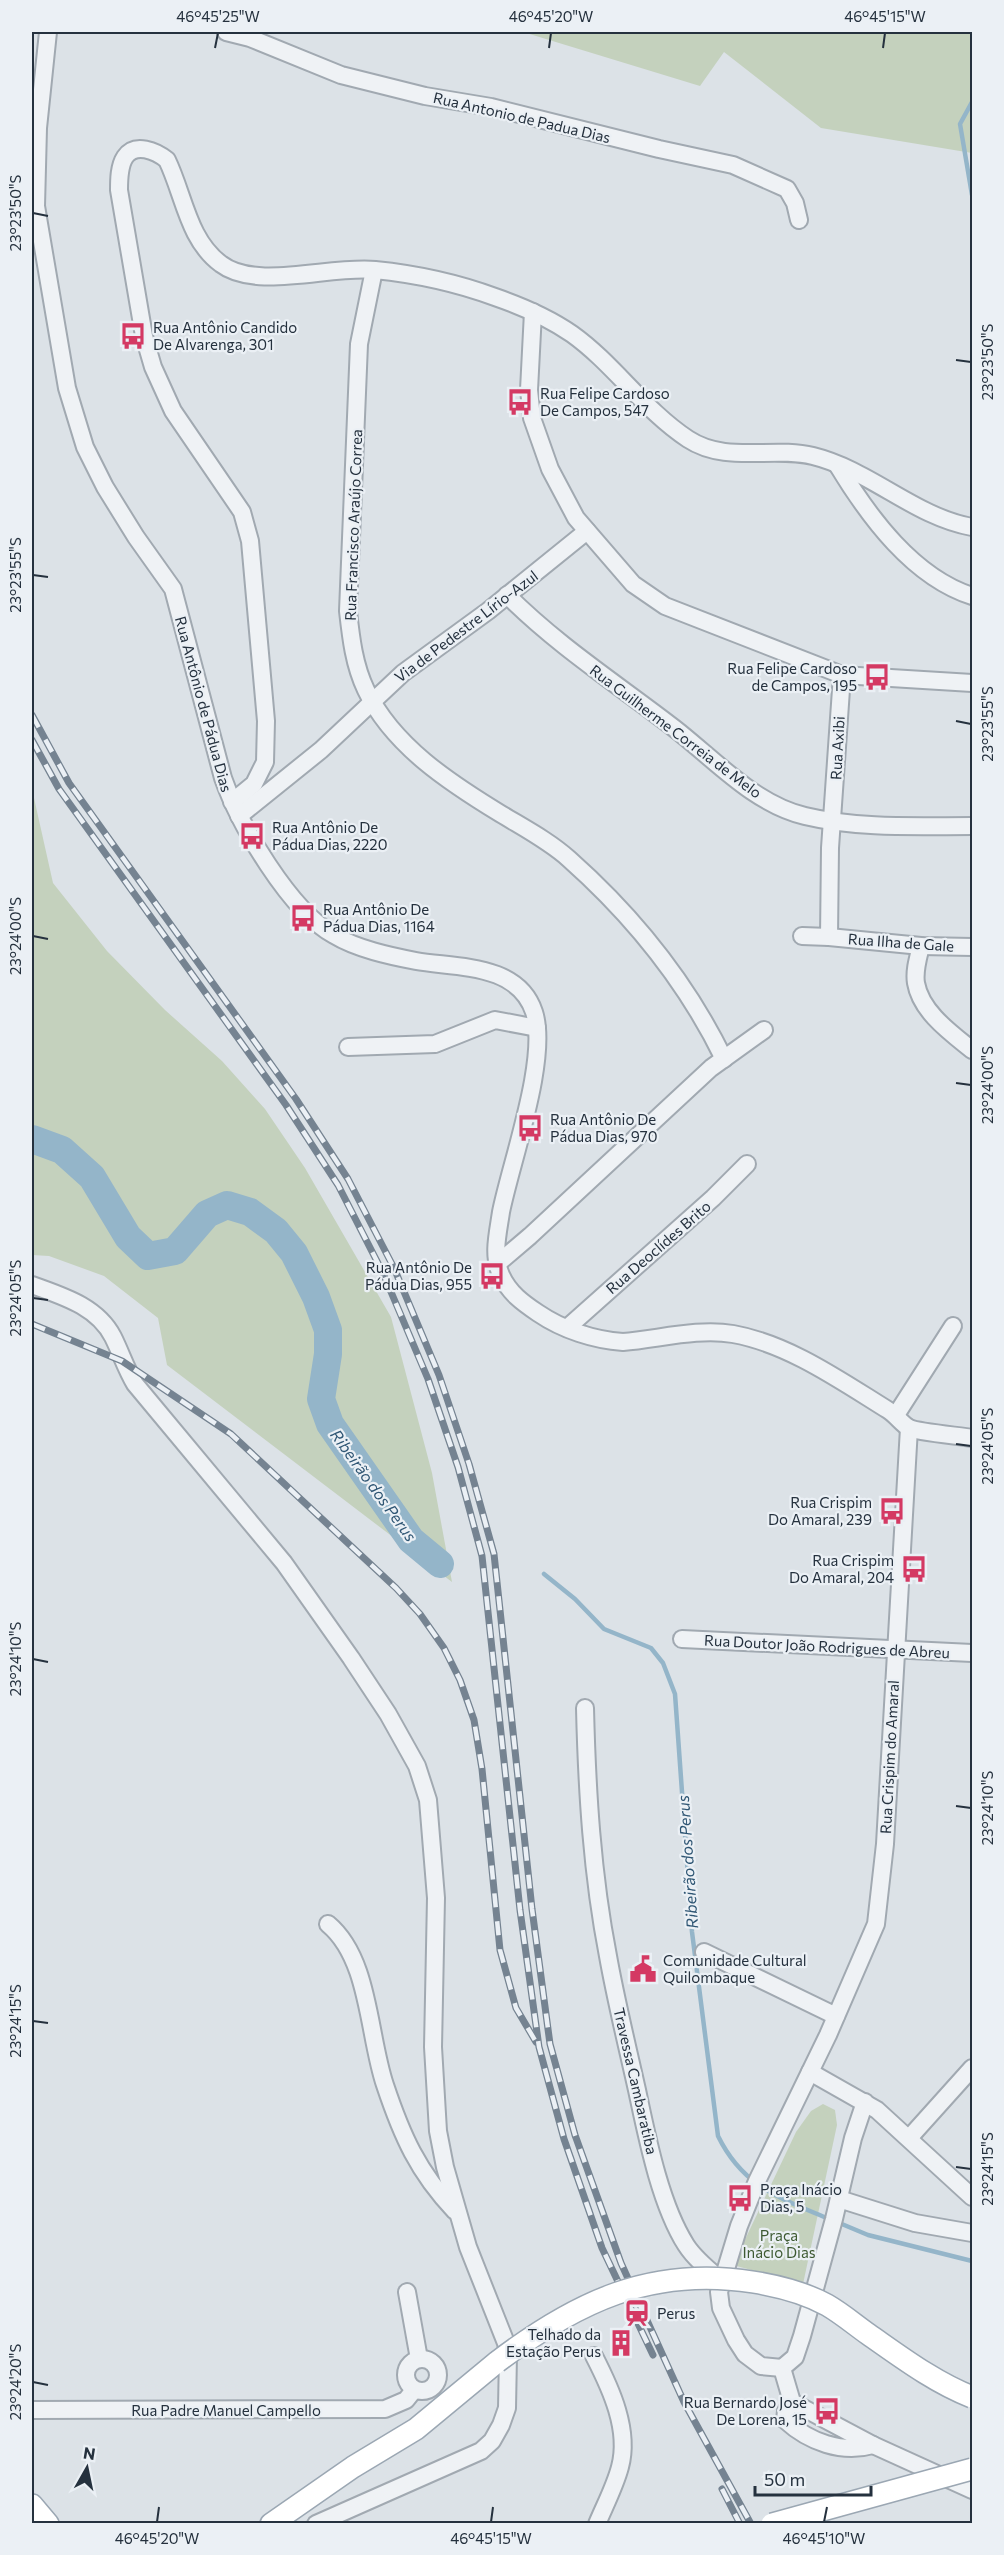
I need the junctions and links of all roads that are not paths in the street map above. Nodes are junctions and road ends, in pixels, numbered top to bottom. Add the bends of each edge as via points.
1 (48, 32) edge
2 (226, 32) edge
3 (800, 220) dead end
4 (374, 270) junction
5 (533, 312) junction
6 (838, 466) junction
7 (972, 527) edge
8 (586, 531) junction
9 (507, 595) junction
10 (972, 596) edge
11 (842, 675) junction
12 (972, 683) edge
13 (373, 701) junction
14 (235, 809) junction
15 (833, 821) junction
16 (972, 826) edge
17 (802, 936) dead end
18 (829, 937) junction
19 (921, 946) junction
20 (972, 947) edge
21 (537, 1028) junction
22 (764, 1029) dead end
23 (348, 1047) dead end
24 (972, 1050) edge
25 (724, 1059) junction
26 (747, 1164) dead end
27 (497, 1264) junction
28 (32, 1285) edge
29 (953, 1326) dead end
30 (567, 1328) junction
31 (896, 1415) junction
32 (909, 1428) junction
33 (972, 1438) edge
34 (682, 1639) dead end
35 (895, 1649) junction
36 (972, 1653) edge
37 (585, 1708) dead end
38 (328, 1924) dead end
39 (704, 1952) dead end
40 (836, 2016) junction
41 (972, 2067) edge
42 (810, 2072) junction
43 (865, 2102) junction
44 (910, 2137) junction
45 (972, 2197) edge
46 (838, 2201) junction
47 (458, 2214) junction
48 (972, 2233) edge
49 (721, 2280) junction
50 (407, 2292) dead end
51 (594, 2356) dead end
52 (419, 2359) junction
53 (782, 2368) junction
54 (414, 2390) junction
55 (972, 2397) edge
56 (32, 2410) edge
57 (972, 2469) edge
58 (946, 2476) junction
59 (972, 2490) edge
60 (32, 2505) edge
61 (48, 2523) edge
62 (271, 2523) edge
63 (316, 2523) edge
64 (597, 2523) edge
65 (772, 2523) edge

1 - 14 street, Rua Antônio de Pádua Dias via 38,128 36,206 67,388 85,447 105,487 173,588
2 - 3 street, Rua Antonio de Padua Dias via 340,75 733,165 787,189
4 - 5 street via 445,282
4 - 13 street, Rua Francisco Araújo Correa via 359,344 348,611 352,646
4 - 14 street via 259,276 222,265 194,233 167,160 159,153 140,149 125,157 119,178 120,200 153,367 173,411 242,512 250,541 266,721 265,762
5 - 6 street via 591,350 690,440 719,451 811,456
5 - 8 street via 529,390 532,418 550,470
6 - 7 street via 955,524
6 - 10 street via 884,530 923,569
8 - 9 street, Via de Pedestre Lírio-Azul
8 - 11 street via 648,596 665,606
9 - 13 street, Via de Pedestre Lírio-Azul via 403,673
9 - 15 street, Rua Guilherme Correia de Melo via 563,647 743,784 785,810
11 - 12 street
11 - 15 street, Rua Axibi
13 - 14 street, Via de Pedestre Lírio-Azul via 321,750
13 - 25 street, Rua Francisco Araújo Correa via 390,727 426,762 462,790 568,858 617,904 637,925 678,984
14 - 21 street, Rua Antônio de Pádua Dias via 288,891 335,936 414,960 500,975 529,1000
15 - 16 street, Rua Guilherme Correia de Melo via 877,826
15 - 18 street, Rua Axibi
17 - 18 street, Rua Ilha de Gale
18 - 19 street, Rua Ilha de Gale
19 - 20 street, Rua Ilha de Gale
19 - 24 street via 916,982 921,999 942,1025
21 - 23 street via 495,1020 435,1044
21 - 27 street, Rua Antônio de Pádua Dias via 531,1087 498,1232
22 - 25 street
25 - 27 street
26 - 30 street, Rua Deoclídes Brito
27 - 30 street, Rua Antônio de Pádua Dias via 507,1287 520,1302
28 - 47 street via 73,1300 95,1315 112,1335 135,1384 284,1563 388,1714 417,1766 428,1800 436,1898 433,2047 438,2131
29 - 31 street
30 - 31 street, Rua Antônio de Pádua Dias via 623,1342 709,1333 754,1339 850,1386
31 - 32 street, Rua Antônio de Pádua Dias
32 - 33 street
32 - 35 street, Rua Crispim do Amaral
34 - 35 street, Rua Doutor João Rodrigues de Abreu
35 - 36 street, Rua Doutor João Rodrigues de Abreu
35 - 40 street, Rua Crispim do Amaral via 879,1911
37 - 49 street, Travessa Cambaratiba via 596,1881 649,2144 670,2211 686,2245
38 - 47 street via 347,1946 356,1966 384,2083 410,2150 432,2186
39 - 40 street
40 - 42 street, Rua Crispim do Amaral
41 - 44 street
42 - 43 street
42 - 49 street via 767,2158
43 - 44 street
43 - 46 street
44 - 45 street
46 - 48 street via 915,2223
46 - 53 street via 795,2357
47 - 63 street via 506,2343 510,2376 501,2425 481,2451
49 - 53 street via 720,2303 736,2340 754,2362
50 - 52 street
51 - 64 street via 615,2403 623,2450 620,2468
52 - 54 street via 406,2370 407,2381
52 - 54 street via 435,2364 439,2375 435,2386 426,2392
53 - 58 street via 792,2402 785,2420 819,2441 850,2450 873,2445
54 - 56 street, Rua Padre Manuel Campello via 406,2400 385,2409
55 - 62 main road, bridge via 947,2387 827,2305 806,2296 726,2278 639,2285 590,2303 532,2335 416,2429
57 - 58 main road, bridge
58 - 59 street
58 - 65 main road, bridge
60 - 61 main road

